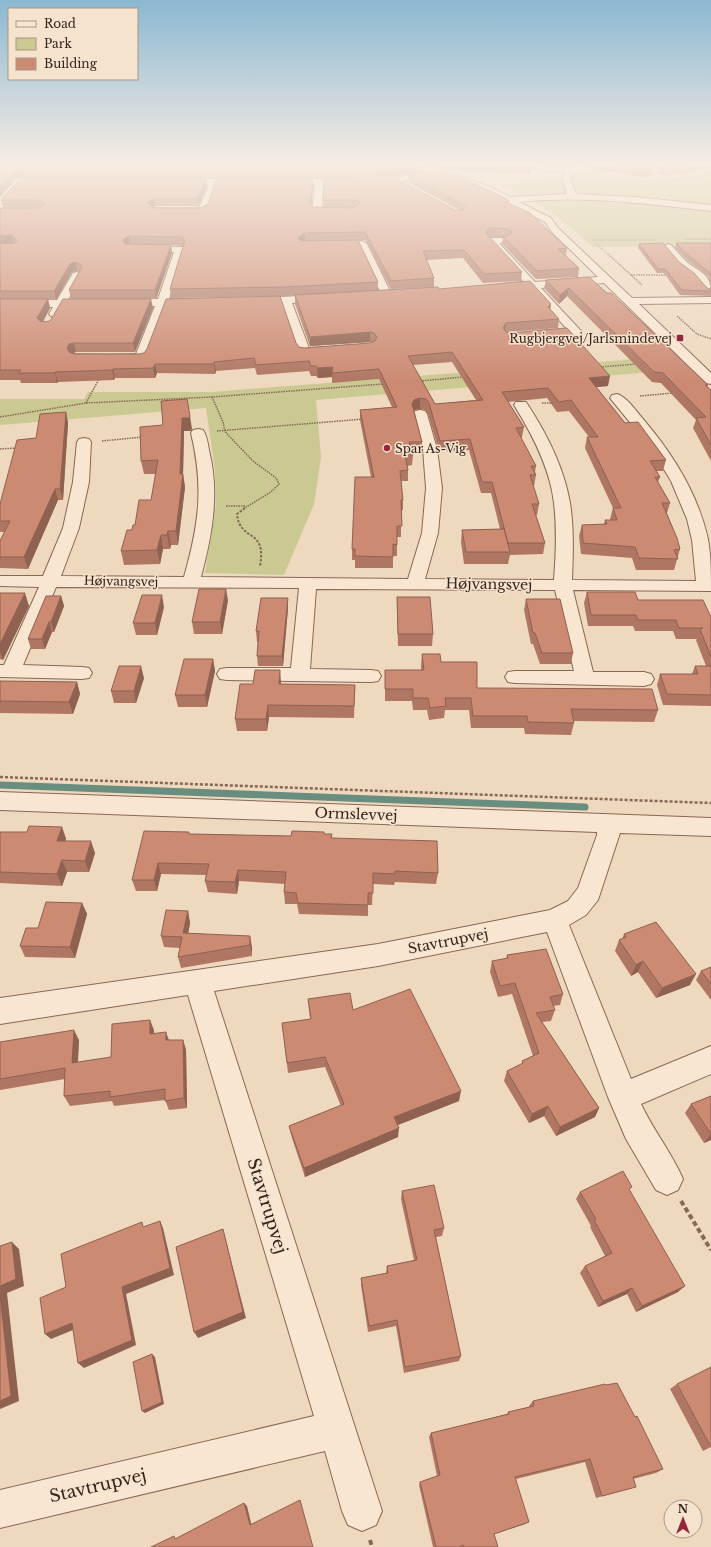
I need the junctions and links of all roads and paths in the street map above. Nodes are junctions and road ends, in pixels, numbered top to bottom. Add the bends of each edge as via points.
1 (564, 238) edge
2 (711, 239) edge
3 (505, 240) edge
4 (592, 240) dead end
5 (659, 240) dead end
6 (681, 240) dead end
7 (320, 245) edge
8 (668, 247) edge
9 (130, 249) edge
10 (698, 274) junction
11 (77, 275) edge
12 (630, 275) dead end
13 (607, 280) junction
14 (532, 285) junction
15 (494, 288) edge
16 (711, 290) edge
17 (387, 295) edge
18 (332, 298) edge
19 (286, 300) junction
20 (711, 300) edge
21 (239, 301) edge
22 (629, 301) junction
23 (208, 302) edge
24 (162, 303) junction
25 (0, 304) edge
26 (61, 304) junction
27 (51, 322) edge
28 (528, 335) edge
29 (340, 349) edge
30 (106, 358) joint
31 (638, 364) edge
32 (600, 367) edge
33 (469, 377) edge
34 (711, 380) edge
35 (415, 381) edge
36 (384, 384) edge
37 (680, 392) edge
38 (212, 397) junction
39 (617, 398) joint
40 (553, 402) edge
41 (86, 403) junction
42 (521, 405) joint
43 (420, 414) dead end
44 (0, 417) edge
45 (365, 419) edge
46 (225, 431) junction
47 (198, 433) joint
48 (145, 437) edge
49 (84, 442) joint
50 (23, 447) edge
51 (0, 449) edge
52 (0, 580) edge
53 (50, 581) junction
54 (191, 582) junction
55 (259, 582) junction
56 (308, 582) junction
57 (415, 583) junction
58 (563, 585) junction
59 (708, 586) edge
60 (5, 671) edge
61 (82, 674) dead end
62 (227, 674) dead end
63 (300, 675) junction
64 (371, 676) dead end
65 (515, 677) dead end
66 (585, 678) junction
67 (644, 679) dead end
68 (0, 777) edge
69 (0, 801) edge
70 (711, 803) edge
71 (607, 824) junction
72 (711, 827) edge
73 (556, 920) junction
74 (198, 982) junction
75 (0, 1012) edge
76 (711, 1060) edge
77 (623, 1098) junction
78 (667, 1179) joint
79 (711, 1250) edge
80 (336, 1430) junction
81 (0, 1509) edge
82 (362, 1511) dead end

1 - 13 street
2 - 6 path
3 - 14 street via 491,240
4 - 5 path
7 - 17 street via 362,244
8 - 10 street via 682,264
9 - 24 street via 180,248
10 - 12 path
10 - 16 street
11 - 26 street
13 - 14 street
13 - 22 street
14 - 15 street
14 - 28 street via 576,332
18 - 19 street
19 - 21 street
19 - 29 street via 304,352
20 - 22 street
22 - 34 street
23 - 24 street
24 - 26 street
24 - 30 street via 141,358
25 - 26 street
26 - 27 street
30 - 41 path
31 - 32 path
33 - 35 path
36 - 38 path
37 - 39 path
38 - 41 path
38 - 46 path
39 - 59 street, Højvangsvej via 644,427 668,460 687,498 700,539
40 - 42 path
41 - 44 path
42 - 58 street via 539,434 552,466 562,502 565,541
43 - 57 street via 430,449 434,488 430,533
45 - 46 path
46 - 47 path
46 - 55 path via 253,461 276,478 279,484 276,489 245,506 237,514 237,524 256,538 261,549
47 - 54 street via 208,479 208,505 202,542
48 - 49 path
49 - 53 street via 81,482 71,528
50 - 51 path
52 - 53 street, Højvangsvej
53 - 54 street, Højvangsvej
53 - 60 street
54 - 55 street, Højvangsvej
55 - 56 street, Højvangsvej
56 - 57 street, Højvangsvej
56 - 63 street
57 - 58 street, Højvangsvej
58 - 59 street, Højvangsvej
58 - 66 street
60 - 61 street
62 - 63 street
63 - 64 street
65 - 66 street
66 - 67 street
68 - 70 path
69 - 71 street, Ormslevvej
71 - 72 street, Ormslevvej
71 - 73 street, Stavtrupvej via 608,835 589,893 577,908
73 - 74 street, Stavtrupvej via 378,955
73 - 77 street
74 - 75 street, Stavtrupvej
74 - 80 street, Stavtrupvej
76 - 77 street
77 - 78 street via 637,1128
78 - 79 path
80 - 81 street, Stavtrupvej
80 - 82 street, Stavtrupvej

